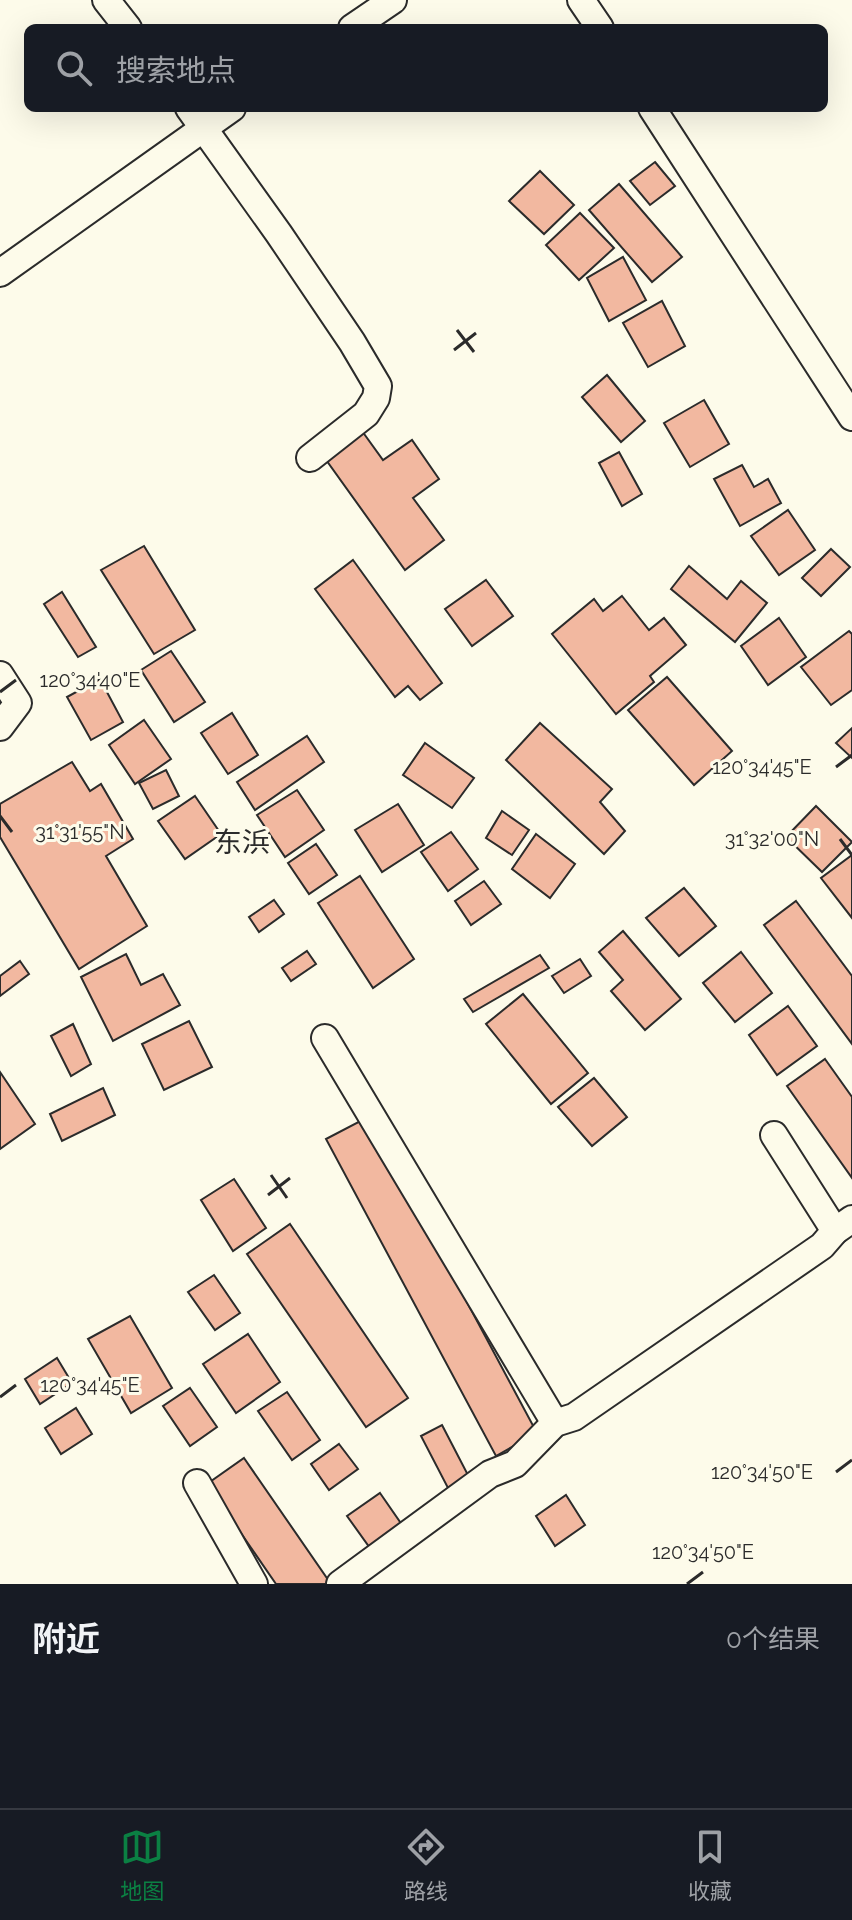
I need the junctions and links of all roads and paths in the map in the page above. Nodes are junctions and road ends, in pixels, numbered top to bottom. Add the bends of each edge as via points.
1 (106, 0) edge
2 (393, 0) edge
3 (581, 0) edge
4 (125, 24) edge
5 (358, 24) edge
6 (597, 24) edge
7 (218, 112) edge
8 (655, 112) edge
9 (197, 118) edge
10 (0, 273) edge
11 (852, 417) edge
12 (310, 458) dead end
13 (0, 675) edge
14 (0, 727) edge
15 (325, 1038) dead end
16 (774, 1135) dead end
17 (844, 1225) edge
18 (555, 1423) junction
19 (197, 1483) dead end
20 (254, 1584) edge
21 (340, 1584) edge

1 - 4 street
2 - 5 street
3 - 6 street
7 - 9 street
8 - 11 street
9 - 10 street
9 - 12 street via 378,386 366,414
13 - 14 street via 18,703
15 - 18 street
16 - 17 street
17 - 18 street via 822,1246 574,1417
18 - 21 street via 515,1464 490,1474
19 - 20 street

